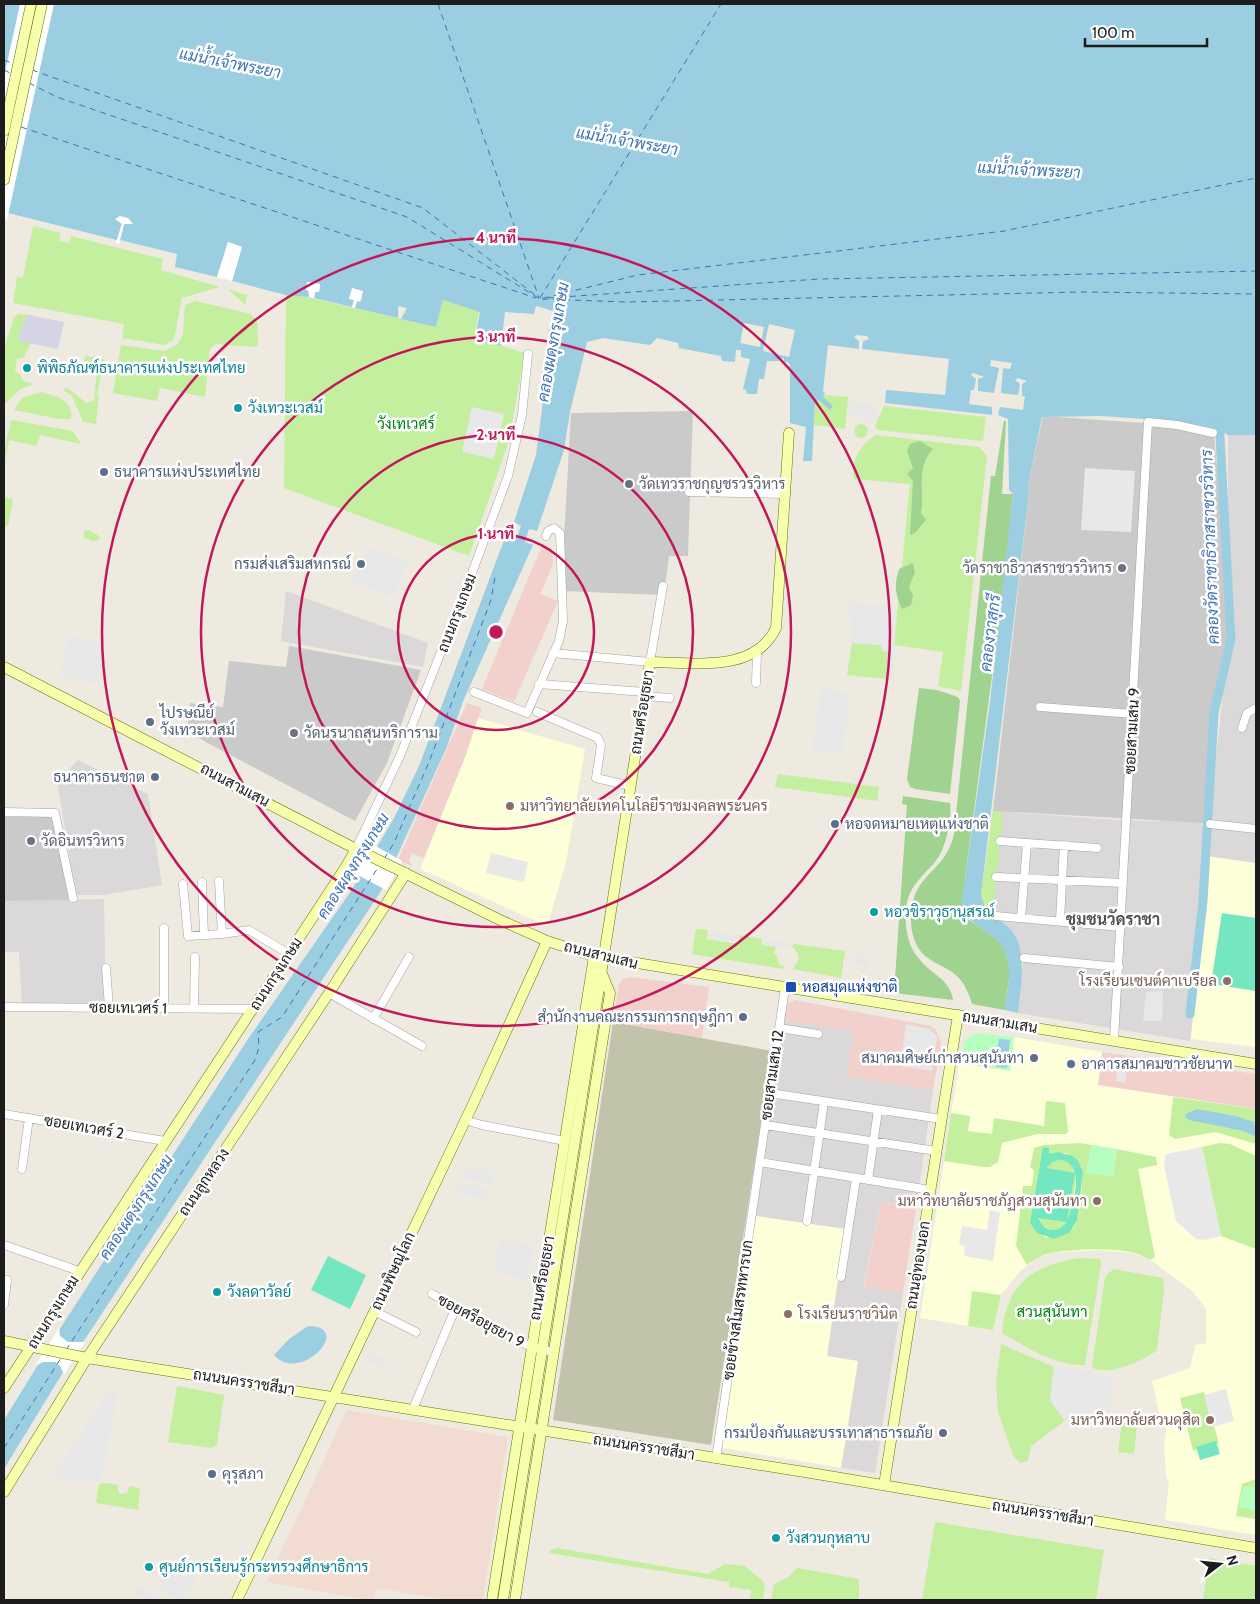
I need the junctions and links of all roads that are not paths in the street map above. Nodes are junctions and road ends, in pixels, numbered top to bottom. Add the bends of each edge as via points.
1 (31, 4) edge
2 (42, 4) edge
3 (4, 131) edge
4 (4, 180) edge
5 (528, 354) dead end
6 (1213, 433) dead end
7 (789, 434) dead end
8 (688, 492) dead end
9 (786, 494) junction
10 (546, 536) dead end
11 (662, 586) dead end
12 (757, 652) junction
13 (552, 653) junction
14 (650, 662) junction
15 (4, 667) edge
16 (756, 683) dead end
17 (539, 684) junction
18 (474, 692) dead end
19 (645, 694) junction
20 (670, 698) dead end
21 (1040, 707) dead end
22 (1256, 708) edge
23 (537, 712) dead end
24 (1133, 714) junction
25 (1242, 728) dead end
26 (631, 786) junction
27 (4, 812) edge
28 (1210, 824) dead end
29 (1256, 828) edge
30 (1000, 841) dead end
31 (1026, 843) junction
32 (1064, 845) junction
33 (1097, 848) dead end
34 (360, 851) junction
35 (402, 871) junction
36 (996, 877) dead end
37 (1025, 879) junction
38 (219, 881) dead end
39 (1062, 881) junction
40 (202, 882) dead end
41 (1123, 883) junction
42 (183, 884) dead end
43 (73, 898) dead end
44 (996, 916) dead end
45 (1022, 918) junction
46 (1060, 920) junction
47 (1121, 927) junction
48 (164, 928) dead end
49 (222, 934) junction
50 (204, 935) junction
51 (547, 941) junction
52 (289, 954) junction
53 (195, 956) dead end
54 (409, 957) dead end
55 (599, 958) junction
56 (1024, 958) dead end
57 (1118, 967) junction
58 (106, 968) dead end
59 (602, 974) junction
60 (785, 988) junction
61 (329, 993) junction
62 (4, 1007) edge
63 (108, 1008) junction
64 (164, 1009) junction
65 (194, 1009) junction
66 (253, 1009) junction
67 (958, 1015) junction
68 (373, 1019) junction
69 (779, 1028) junction
70 (818, 1034) dead end
71 (1114, 1040) junction
72 (422, 1046) dead end
73 (584, 1051) junction
74 (1256, 1064) edge
75 (770, 1093) junction
76 (824, 1102) junction
77 (575, 1103) junction
78 (878, 1110) junction
79 (4, 1114) edge
80 (29, 1118) junction
81 (941, 1119) junction
82 (465, 1120) junction
83 (577, 1121) junction
84 (589, 1122) junction
85 (765, 1125) junction
86 (820, 1133) junction
87 (165, 1141) junction
88 (565, 1141) junction
89 (873, 1141) junction
90 (936, 1150) junction
91 (571, 1162) junction
92 (760, 1162) junction
93 (583, 1164) junction
94 (22, 1169) dead end
95 (814, 1172) junction
96 (856, 1179) junction
97 (868, 1180) junction
98 (930, 1190) junction
99 (807, 1222) dead end
100 (558, 1223) junction
101 (572, 1233) junction
102 (4, 1245) edge
103 (79, 1271) junction
104 (841, 1277) dead end
105 (7, 1280) dead end
106 (432, 1294) dead end
107 (4, 1305) edge
108 (456, 1308) junction
109 (374, 1311) junction
110 (416, 1332) dead end
111 (4, 1341) edge
112 (531, 1347) junction
113 (35, 1349) junction
114 (541, 1350) junction
115 (553, 1352) junction
116 (82, 1357) junction
117 (4, 1388) edge
118 (334, 1396) junction
119 (413, 1409) junction
120 (518, 1427) junction
121 (530, 1429) junction
122 (541, 1430) junction
123 (716, 1459) junction
124 (884, 1485) junction
125 (510, 1486) junction
126 (520, 1488) junction
127 (4, 1492) edge
128 (507, 1506) junction
129 (518, 1508) junction
130 (1256, 1548) edge
131 (508, 1572) junction
132 (519, 1574) junction
133 (237, 1600) edge
134 (492, 1600) edge
135 (503, 1600) edge
136 (515, 1600) edge

1 - 3 main road
2 - 4 main road
5 - 34 street, ถนนกรุงเกษม via 522,415 508,476 470,581
6 - 24 street, ซอยสามเสน 9 via 1148,422
7 - 9 main road, ถนนศรีอยุธยา
8 - 9 street
9 - 12 main road, ถนนศรีอยุธยา via 776,628 771,640
10 - 13 street via 554,528 560,533 563,621 559,641
11 - 14 street
12 - 14 main road, ถนนศรีอยุธยา via 727,661
12 - 16 street
13 - 14 street
13 - 17 street
14 - 19 main road, ถนนศรีอยุธยา
15 - 34 main road, ถนนสามเสน
17 - 18 street via 527,713
17 - 19 street
19 - 20 street
19 - 26 main road, ถนนศรีอยุธยา
21 - 24 street
22 - 25 street via 1247,713
23 - 26 street via 598,738 601,745 596,778
24 - 41 street, ซอยสามเสน 9
26 - 55 main road, ถนนศรีอยุธยา
27 - 43 street via 55,813
28 - 29 street
30 - 31 street
31 - 32 street
31 - 37 street
32 - 33 street
32 - 39 street
34 - 35 main road, ถนนสามเสน
34 - 52 main road, ถนนกรุงเกษม
35 - 51 main road, ถนนสามเสน
35 - 61 main road, ถนนลูกหลวง
36 - 37 street
37 - 39 street
37 - 45 street
38 - 49 street
39 - 41 street
39 - 46 street
40 - 50 street
41 - 47 street, ซอยสามเสน 9
42 - 50 street via 186,934
44 - 45 street
45 - 46 street
46 - 47 street
47 - 57 street, ซอยสามเสน 9
48 - 64 street
49 - 50 street
49 - 52 street via 249,930
51 - 55 main road, ถนนสามเสน
51 - 82 main road, ถนนพิษณุโลก
52 - 66 main road, ถนนกรุงเกษม
53 - 65 street
54 - 68 street
55 - 59 main road, ถนนศรีอยุธยา
55 - 60 main road, ถนนสามเสน
55 - 73 main road, ถนนศรีอยุธยา
56 - 57 street
57 - 71 street, ซอยสามเสน 9
58 - 63 street
59 - 73 main road, ถนนศรีอยุธยา
59 - 84 main road, ถนนศรีอยุธยา via 610,993
60 - 67 main road, ถนนสามเสน
60 - 69 street, ซอยสามเสน 12
61 - 68 street
61 - 116 main road, ถนนลูกหลวง
62 - 63 street, ซอยเทเวศร์ 1
63 - 64 street, ซอยเทเวศร์ 1
64 - 65 street, ซอยเทเวศร์ 1
65 - 66 street, ซอยเทเวศร์ 1
66 - 87 main road, ถนนกรุงเกษม
67 - 71 main road, ถนนสามเสน
67 - 81 main road, ถนนอู่ทองนอก
68 - 72 street
69 - 70 street
69 - 75 street, ซอยสามเสน 12
71 - 74 main road, ถนนสามเสน
73 - 77 main road, ถนนศรีอยุธยา
75 - 76 street
75 - 85 street, ซอยสามเสน 12
76 - 78 street
76 - 86 street
77 - 83 main road, ถนนศรีอยุธยา
77 - 88 main road, ถนนศรีอยุธยา
78 - 81 street
78 - 89 street
79 - 80 street, ซอยเทเวศร์ 2
80 - 87 street, ซอยเทเวศร์ 2
80 - 94 street
81 - 90 main road, ถนนอู่ทองนอก
82 - 88 street
82 - 109 main road, ถนนพิษณุโลก
83 - 84 main road
83 - 91 main road, ถนนศรีอยุธยา
84 - 93 main road, ถนนศรีอยุธยา
85 - 86 street
85 - 92 street, ซอยสามเสน 12
86 - 89 street
86 - 95 street
87 - 103 main road, ถนนกรุงเกษม
88 - 100 main road, ถนนศรีอยุธยา
89 - 90 street
89 - 97 street
90 - 98 main road, ถนนอู่ทองนอก
91 - 93 main road
91 - 100 main road, ถนนศรีอยุธยา
92 - 95 street
92 - 123 street, ซอยข้างสโมสรทหารบก
93 - 101 main road, ถนนศรีอยุธยา
95 - 96 street
95 - 99 street
96 - 97 street
96 - 104 street
97 - 98 street
98 - 124 main road, ถนนอู่ทองนอก
100 - 101 main road
100 - 112 main road, ถนนศรีอยุธยา
100 - 114 main road, ถนนศรีอยุธยา
101 - 115 main road, ถนนศรีอยุธยา
102 - 103 street
103 - 113 main road, ถนนกรุงเกษม
105 - 107 street
106 - 108 street, ซอยศรีอยุธยา 9
108 - 112 street, ซอยศรีอยุธยา 9
108 - 119 street
109 - 110 street
109 - 118 main road, ถนนพิษณุโลก
111 - 113 main road, ถนนนครราชสีมา
112 - 114 street, ซอยศรีอยุธยา 9
112 - 120 main road, ถนนศรีอยุธยา
113 - 116 main road, ถนนนครราชสีมา
113 - 117 main road, ถนนกรุงเกษม
114 - 115 street, ซอยศรีอยุธยา 9
114 - 121 main road, ถนนศรีอยุธยา
115 - 122 main road, ถนนศรีอยุธยา
116 - 118 main road, ถนนนครราชสีมา
116 - 127 main road, ถนนลูกหลวง
118 - 119 main road, ถนนนครราชสีมา
118 - 133 main road, ถนนพิษณุโลก
119 - 120 main road, ถนนนครราชสีมา
120 - 121 main road, ถนนนครราชสีมา
120 - 125 main road, ถนนศรีอยุธยา
121 - 122 main road, ถนนนครราชสีมา
121 - 126 main road, ถนนศรีอยุธยา
122 - 123 main road, ถนนนครราชสีมา
122 - 132 main road, ถนนศรีอยุธยา
123 - 124 main road, ถนนนครราชสีมา
124 - 130 main road, ถนนนครราชสีมา
125 - 126 main road
125 - 128 main road, ถนนศรีอยุธยา
126 - 129 main road, ถนนศรีอยุธยา
128 - 129 main road
128 - 134 main road, ถนนศรีอยุธยา
129 - 131 main road, ถนนศรีอยุธยา
131 - 132 main road
131 - 135 main road, ถนนศรีอยุธยา
132 - 136 main road, ถนนศรีอยุธยา

